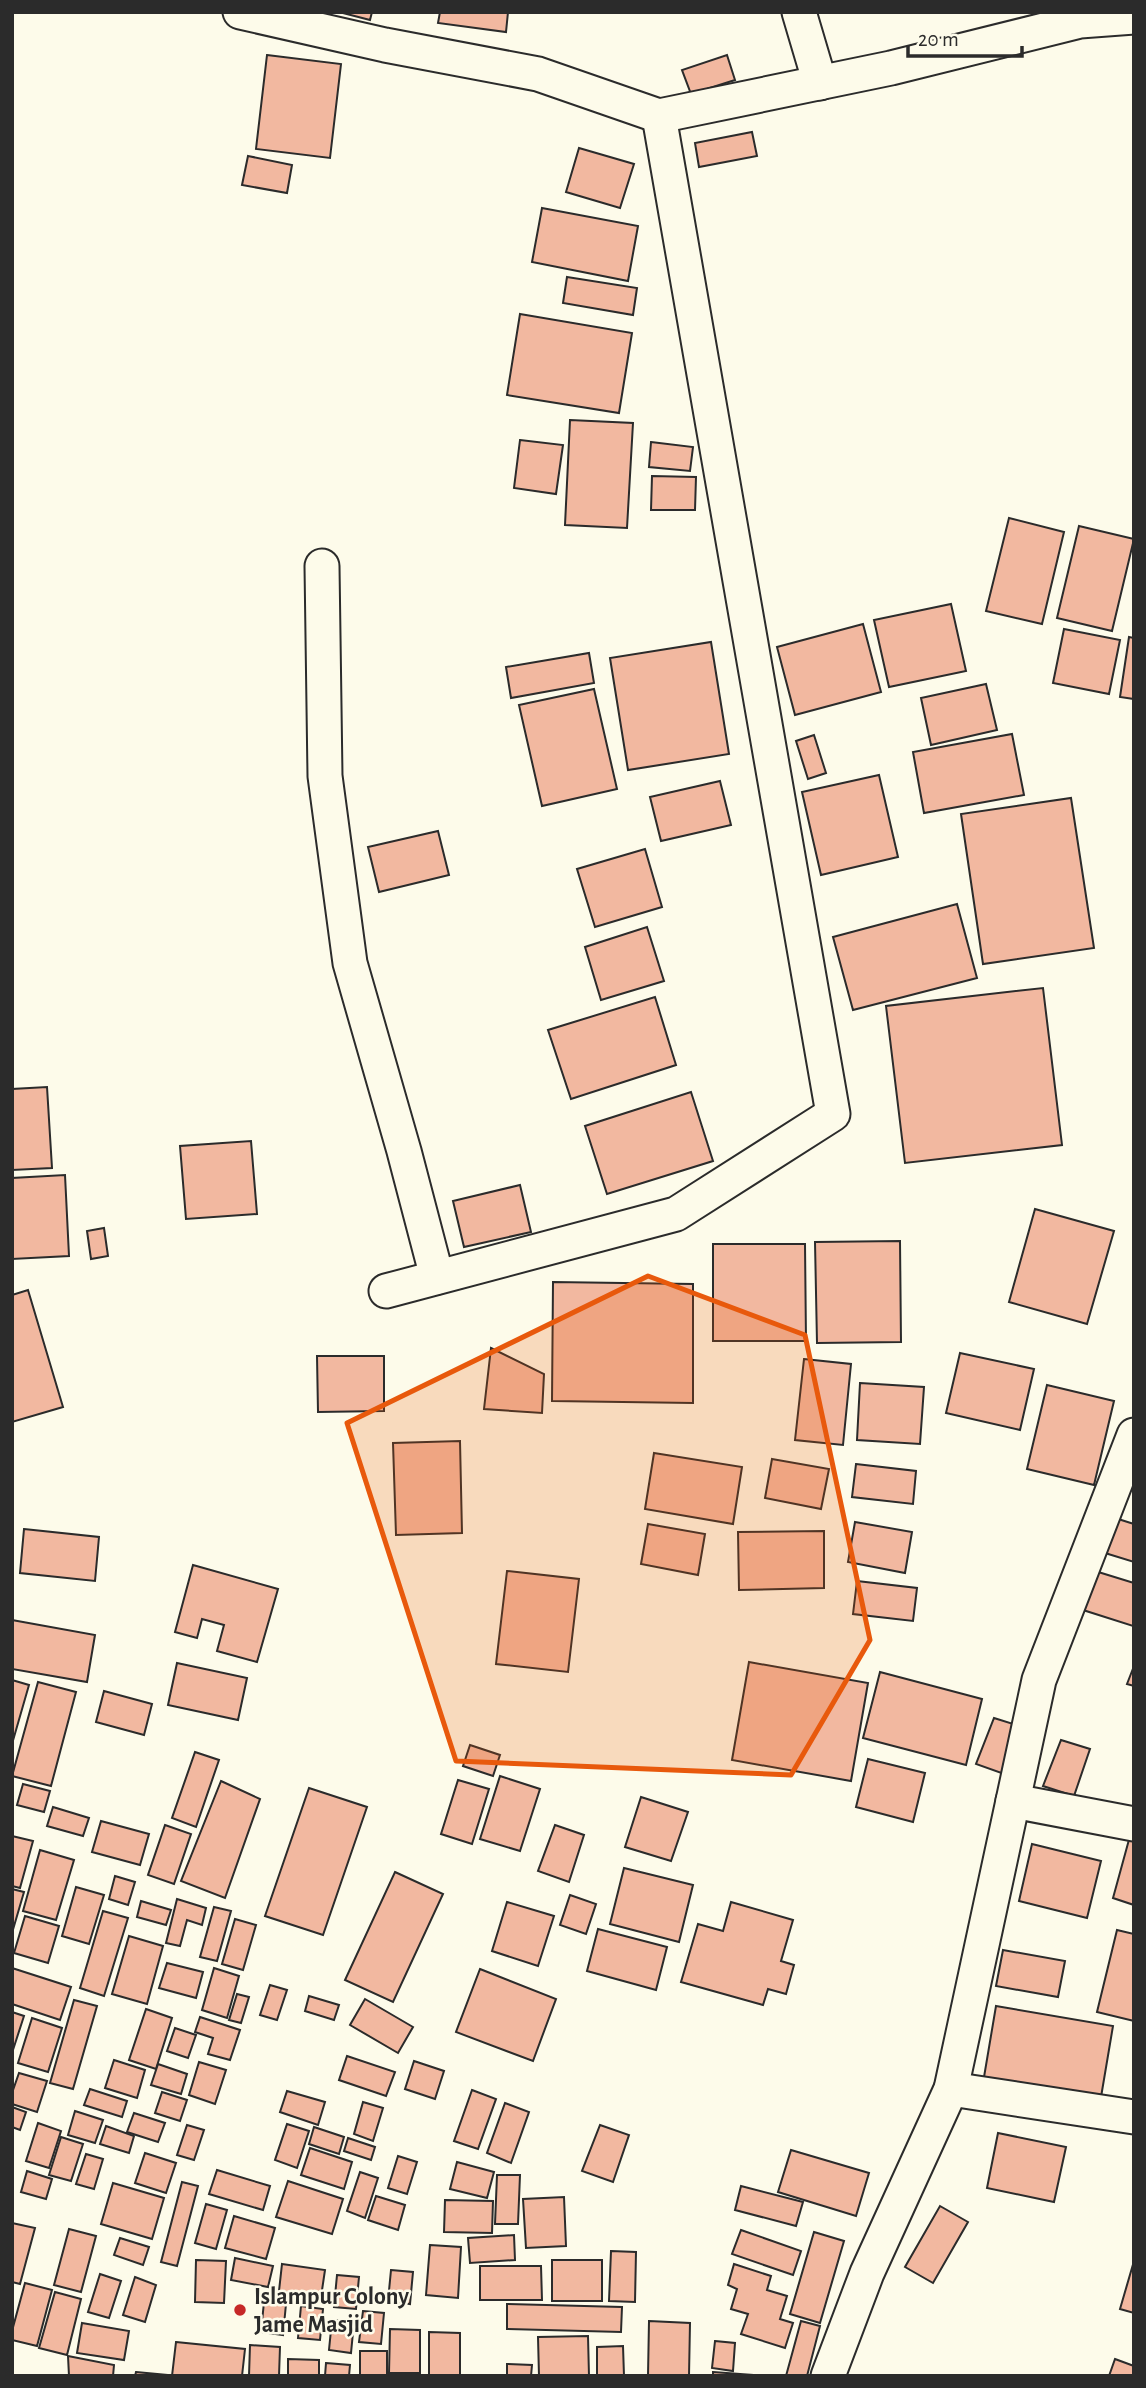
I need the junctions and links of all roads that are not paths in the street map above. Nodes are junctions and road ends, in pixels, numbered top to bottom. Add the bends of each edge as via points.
1 (240, 12) edge
2 (799, 12) edge
3 (1081, 17) edge
4 (1134, 17) edge
5 (820, 83) junction
6 (659, 116) junction
7 (322, 566) dead end
8 (437, 1276) junction
9 (386, 1290) dead end
10 (1134, 1434) edge
11 (1013, 1801) junction
12 (1134, 1824) edge
13 (951, 2089) junction
14 (1134, 2116) edge
15 (828, 2376) edge

1 - 6 street via 538,74
2 - 5 street
3 - 4 street
3 - 5 street
5 - 6 street
6 - 8 street via 833,1114 676,1214
7 - 8 street via 325,776 350,963
8 - 9 street
10 - 11 street via 1039,1680
11 - 12 street
11 - 13 street
13 - 14 street
13 - 15 street via 867,2273

